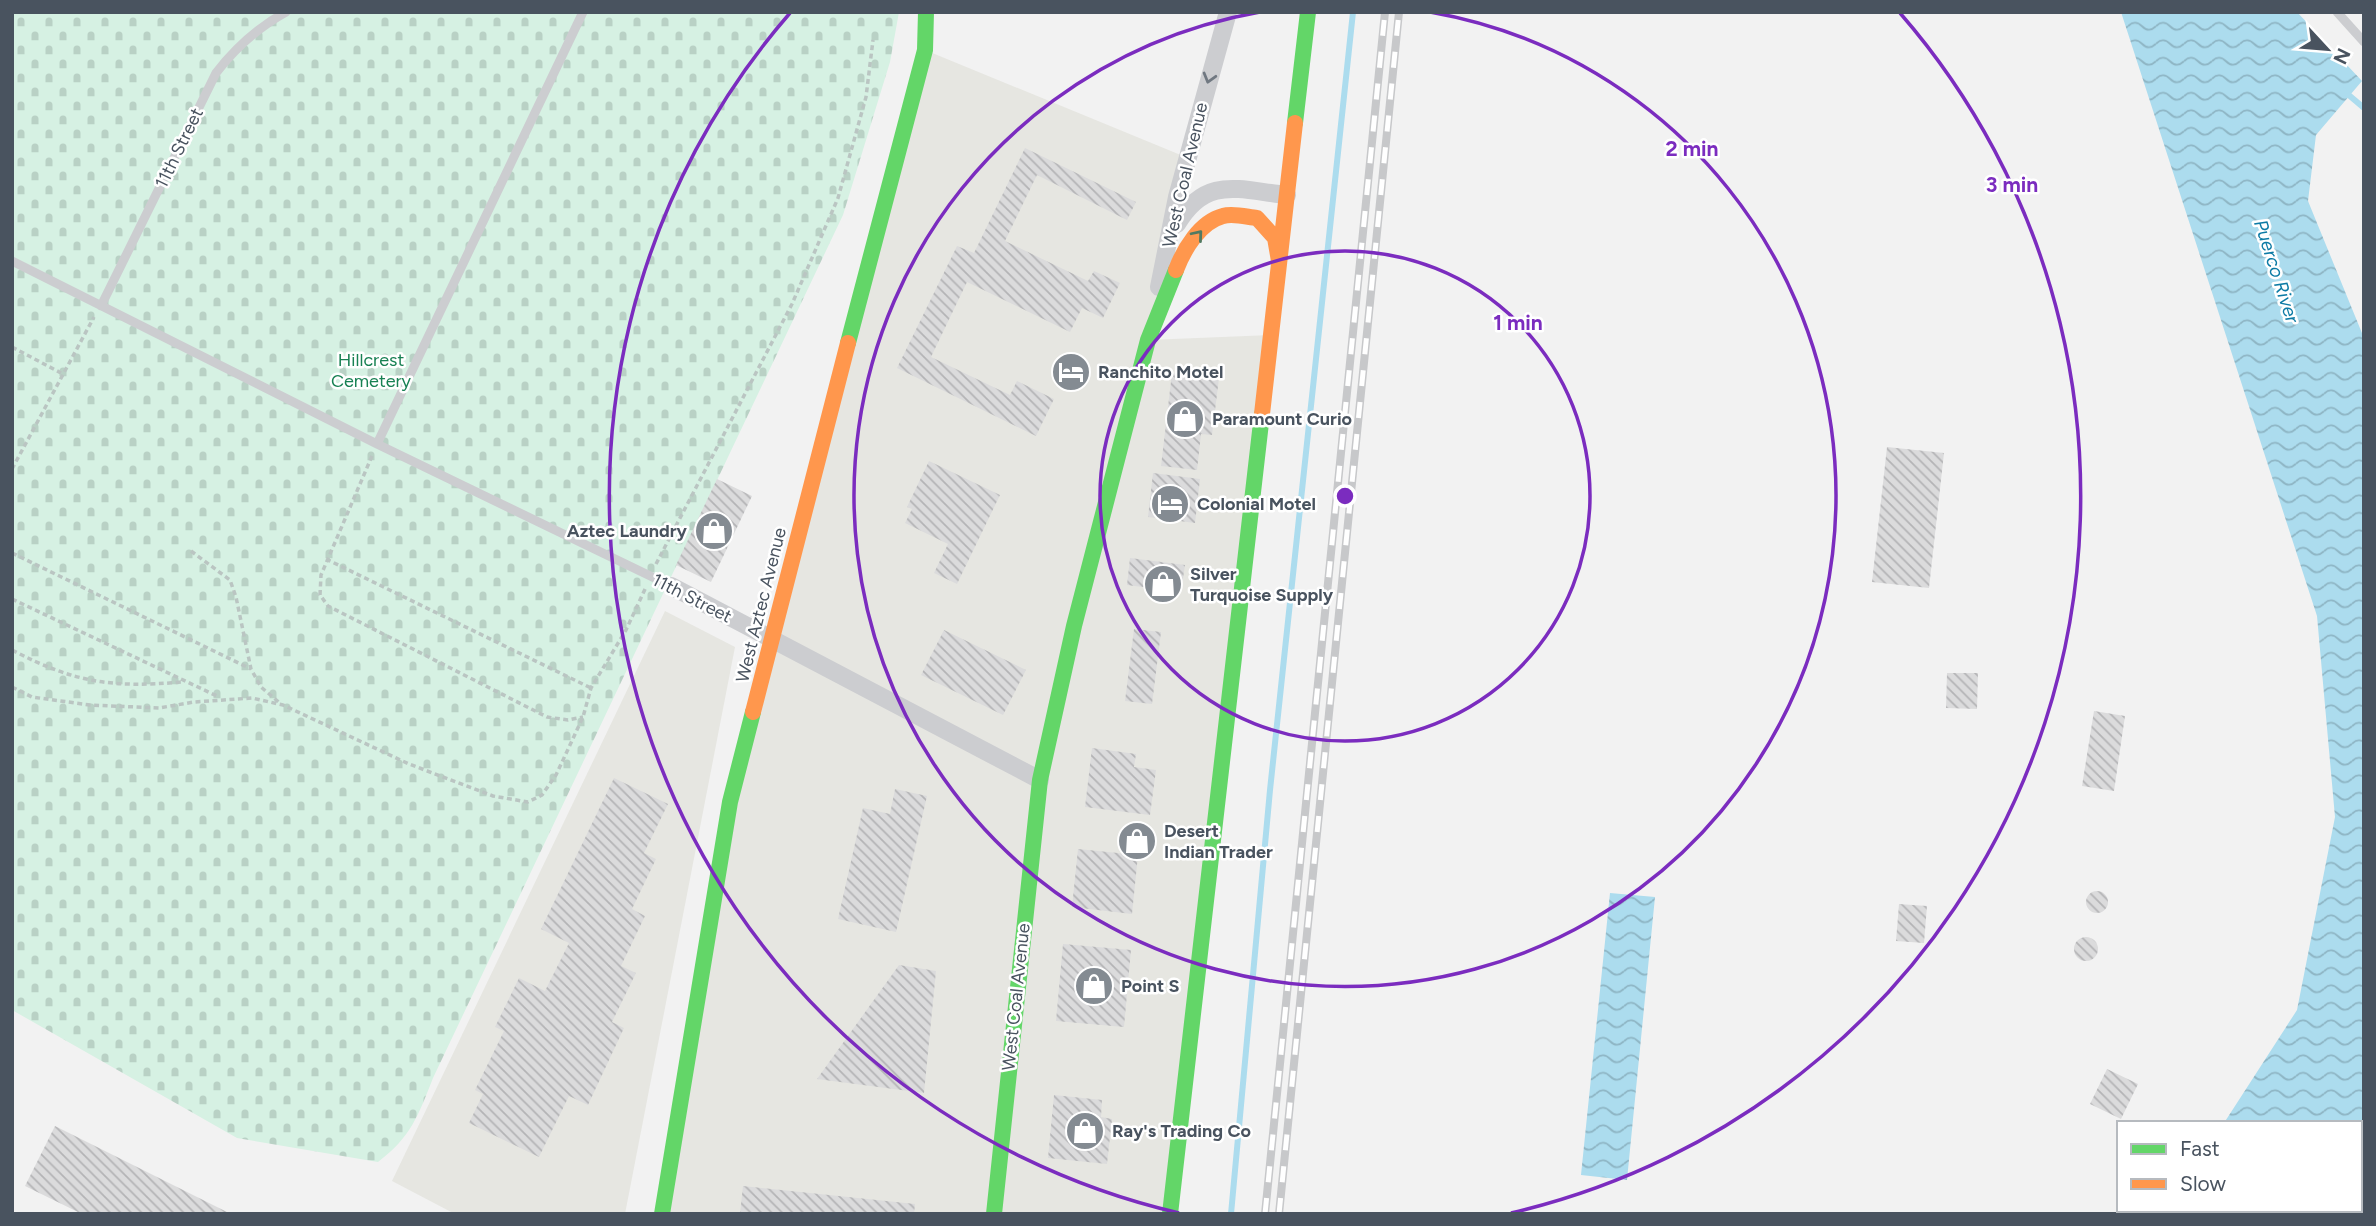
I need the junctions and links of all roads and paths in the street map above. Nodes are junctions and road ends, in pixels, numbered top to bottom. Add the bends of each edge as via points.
1 (286, 12) edge
2 (583, 12) edge
3 (926, 12) edge
4 (1228, 12) edge
5 (1308, 12) edge
6 (2337, 12) edge
7 (873, 40) dead end
8 (2364, 42) edge
9 (1287, 195) junction
10 (1170, 237) junction
11 (12, 261) edge
12 (1279, 261) junction
13 (101, 306) junction
14 (1149, 340) junction
15 (12, 347) edge
16 (61, 373) junction
17 (377, 444) junction
18 (12, 470) edge
19 (191, 551) dead end
20 (12, 553) edge
21 (326, 559) junction
22 (650, 576) junction
23 (671, 586) joint
24 (12, 599) edge
25 (772, 639) junction
26 (12, 650) edge
27 (251, 669) junction
28 (184, 681) junction
29 (12, 687) edge
30 (591, 688) junction
31 (222, 699) junction
32 (283, 705) junction
33 (583, 717) junction
34 (1040, 780) junction
35 (662, 1214) edge
36 (994, 1214) edge
37 (1170, 1214) edge

1 - 13 lane, 11th Street via 235,49 216,73
2 - 17 lane
3 - 25 main road, West Aztec Avenue via 925,51
4 -> 10 street, West Coal Avenue
5 - 9 main road
6 - 8 lane
7 - 22 path via 866,97 838,198 792,304
9 - 10 street via 1233,188 1209,191 1188,205
9 - 12 main road
10 - 14 street, West Coal Avenue
11 - 13 lane, 11th Street
14 -> 12 main road, West Coal Avenue via 1181,258 1210,222 1225,215 1257,218 1275,239
12 - 37 main road
13 - 16 path
13 - 17 lane, 11th Street
14 - 34 main road, West Coal Avenue via 1074,626
15 - 16 path
16 - 18 path
17 - 21 path
17 - 22 lane, 11th Street
19 - 27 path via 230,580
20 - 27 path
21 - 30 path
21 - 33 path via 320,595 328,606 547,717
22 - 23 lane, 11th Street
22 - 30 path via 626,630
23 - 25 street, 11th Street
24 - 28 path
25 - 34 street, 11th Street
25 - 35 main road, West Aztec Avenue via 730,802
26 - 28 path via 66,676 93,682 133,686
27 - 32 path via 261,687
28 - 31 path
29 - 31 path via 32,697 90,705 159,708
30 - 33 path
31 - 32 path via 252,698
32 - 33 path via 409,764 493,796 528,802 542,795 556,775
34 - 36 main road, West Coal Avenue

